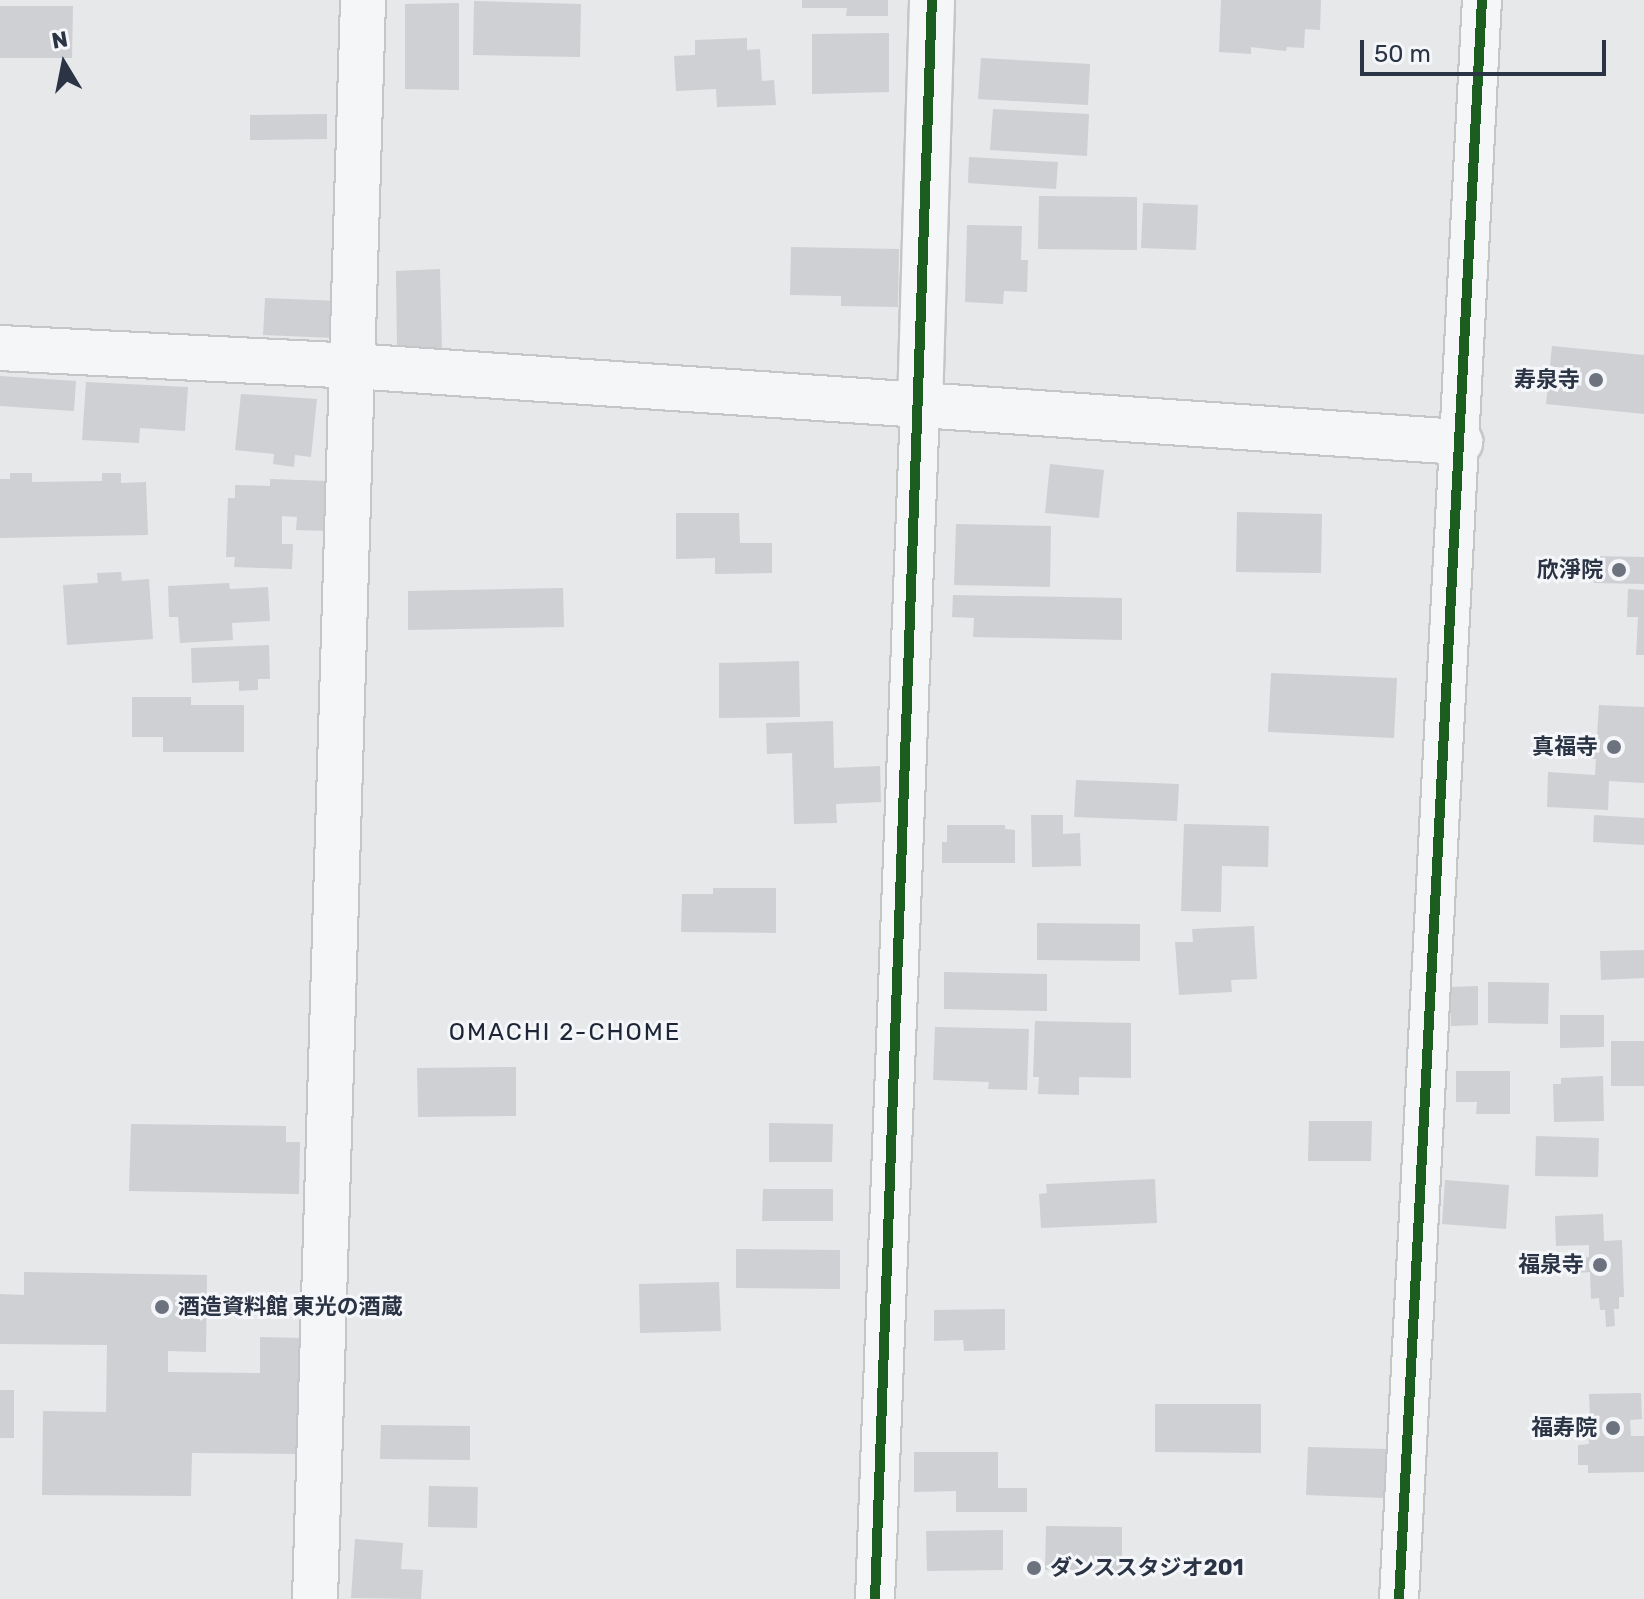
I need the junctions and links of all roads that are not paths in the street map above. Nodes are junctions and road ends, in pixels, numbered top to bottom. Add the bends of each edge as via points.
1 (363, 0) edge
2 (932, 0) edge
3 (1482, 0) edge
4 (0, 348) edge
5 (353, 366) junction
6 (920, 406) junction
7 (1460, 442) junction
8 (315, 1599) edge
9 (875, 1599) edge
10 (1399, 1599) edge

1 - 5 street
2 - 6 street
3 - 7 street
4 - 5 street
5 - 6 street
5 - 8 street
6 - 7 street
6 - 9 street
7 - 10 street

